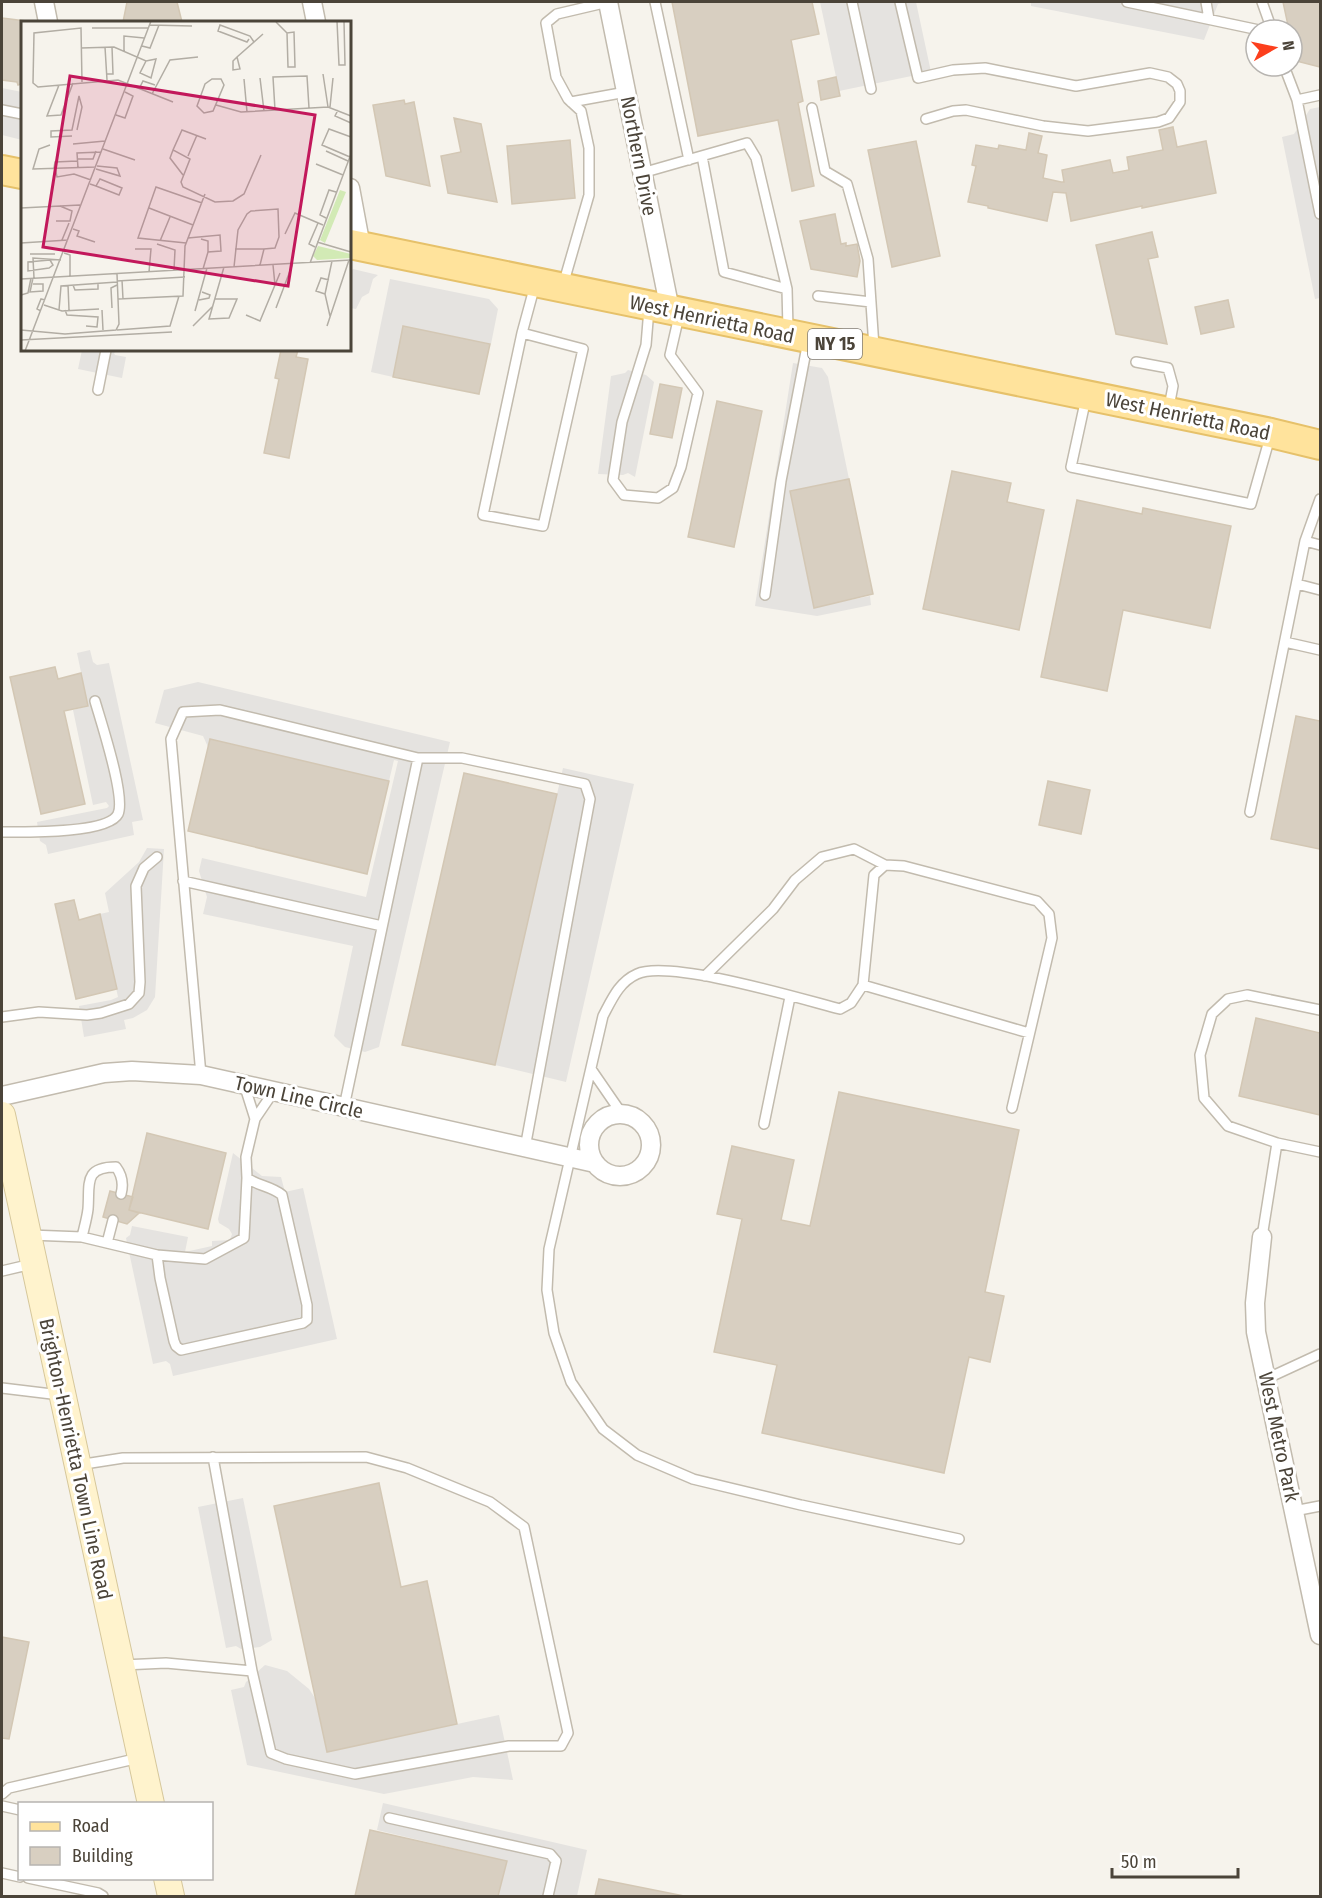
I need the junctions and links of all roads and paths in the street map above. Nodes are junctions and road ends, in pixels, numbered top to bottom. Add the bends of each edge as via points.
1 (44, 2) edge
2 (312, 2) edge
3 (608, 2) edge
4 (655, 2) edge
5 (852, 2) edge
6 (900, 2) edge
7 (1127, 2) edge
8 (1206, 2) edge
9 (1262, 2) edge
10 (1268, 18) edge
11 (1209, 19) junction
12 (48, 21) edge
13 (316, 21) edge
14 (1244, 27) edge
15 (1289, 78) edge
16 (871, 89) dead end
17 (626, 92) junction
18 (1320, 95) edge
19 (1297, 100) junction
20 (571, 102) junction
21 (812, 108) dead end
22 (2, 110) edge
23 (21, 114) edge
24 (926, 119) dead end
25 (702, 156) junction
26 (689, 160) junction
27 (2, 170) edge
28 (642, 173) junction
29 (21, 174) edge
30 (351, 199) edge
31 (1320, 214) edge
32 (355, 245) edge
33 (549, 285) junction
34 (787, 289) junction
35 (818, 296) dead end
36 (871, 302) junction
37 (666, 310) junction
38 (522, 333) junction
39 (798, 337) junction
40 (106, 351) edge
41 (874, 352) junction
42 (1136, 362) dead end
43 (98, 390) dead end
44 (1086, 395) junction
45 (1168, 412) junction
46 (1271, 433) junction
47 (1320, 445) edge
48 (1320, 499) edge
49 (1305, 541) junction
50 (1320, 545) edge
51 (1296, 584) junction
52 (1320, 590) edge
53 (765, 595) dead end
54 (1285, 642) junction
55 (1320, 650) edge
56 (95, 701) dead end
57 (418, 758) junction
58 (1250, 812) dead end
59 (2, 832) edge
60 (156, 857) dead end
61 (885, 865) junction
62 (183, 881) junction
63 (382, 927) junction
64 (705, 976) junction
65 (863, 985) junction
66 (790, 997) junction
67 (1320, 1010) edge
68 (2, 1017) edge
69 (1029, 1033) junction
70 (591, 1069) junction
71 (201, 1075) junction
72 (244, 1084) junction
73 (274, 1091) junction
74 (2, 1096) edge
75 (344, 1107) junction
76 (1012, 1107) dead end
77 (622, 1114) junction
78 (2, 1115) edge
79 (255, 1119) junction
80 (764, 1124) dead end
81 (1277, 1143) junction
82 (525, 1148) junction
83 (1320, 1152) edge
84 (570, 1158) junction
85 (595, 1163) junction
86 (247, 1178) junction
87 (121, 1194) dead end
88 (113, 1220) dead end
89 (28, 1235) junction
90 (82, 1237) junction
91 (1262, 1237) joint
92 (107, 1243) junction
93 (157, 1255) junction
94 (34, 1264) junction
95 (2, 1271) edge
96 (1320, 1354) edge
97 (1266, 1379) junction
98 (2, 1388) edge
99 (62, 1395) junction
100 (213, 1457) junction
101 (77, 1465) junction
102 (1320, 1506) edge
103 (1294, 1511) junction
104 (959, 1539) dead end
105 (1315, 1587) edge
106 (1320, 1635) edge
107 (121, 1665) junction
108 (252, 1671) junction
109 (141, 1758) junction
110 (2, 1794) edge
111 (151, 1802) edge
112 (2, 1806) edge
113 (18, 1810) edge
114 (389, 1818) dead end
115 (2, 1873) edge
116 (18, 1877) edge
117 (37, 1880) edge
118 (167, 1880) edge
119 (103, 1896) edge
120 (171, 1896) edge
121 (548, 1896) edge

1 - 12 street
2 - 13 street
3 - 17 street, Northern Drive
3 - 20 lane via 557,14 546,23 556,77
4 - 26 lane
5 - 16 lane
6 - 24 lane via 918,78 985,68 1076,86 1150,73 1168,76 1180,91 1180,102 1169,118 1106,129 1067,130 966,110
7 - 11 lane
8 - 11 lane
9 - 10 lane
11 - 14 lane
15 - 19 lane
17 - 20 lane
17 - 28 street, Northern Drive
18 - 19 lane
19 - 31 lane
20 - 33 lane via 581,111 589,148 589,195
21 - 36 lane via 825,171 847,184 868,259
22 - 23 lane
25 - 26 lane
25 - 34 lane via 724,272
25 - 34 lane via 747,143 756,158
26 - 28 lane
27 - 29 main road
28 - 37 street, Northern Drive
30 - 32 street
32 - 33 main road, West Henrietta Road / NY 15
33 - 37 main road, West Henrietta Road / NY 15
33 - 38 lane
34 - 39 lane
35 - 36 lane
36 - 41 lane
37 - 37 lane via 645,345 622,422 613,480 624,495 658,498 674,488 698,393 670,355
37 - 39 main road, West Henrietta Road / NY 15
38 - 38 lane via 483,515 543,526 582,349
39 - 41 main road, West Henrietta Road / NY 15
39 - 53 lane
40 - 43 lane
41 - 44 main road, West Henrietta Road / NY 15
42 - 45 lane via 1168,368 1173,386
44 - 45 main road, West Henrietta Road / NY 15
44 - 46 lane via 1071,467 1240,502 1251,504
45 - 46 main road, West Henrietta Road / NY 15
46 - 47 main road, West Henrietta Road / NY 15
48 - 49 lane
49 - 50 lane
49 - 51 lane
51 - 52 lane
51 - 54 lane
54 - 55 lane
54 - 58 lane
56 - 59 lane via 118,787 118,813 114,819 63,831
57 - 62 lane via 219,710 183,712 171,739
57 - 63 lane
57 - 82 lane via 462,758 585,784 590,799
60 - 68 lane via 144,868 136,886 140,982 135,999 87,1015 39,1011
61 - 64 lane via 854,849 822,857 795,880 772,909
61 - 65 lane via 874,875
61 - 69 lane via 904,866 1037,901 1049,914 1052,938
62 - 63 lane
62 - 71 lane
63 - 75 lane
64 - 66 lane
64 - 70 lane via 657,969 638,974 617,988 603,1016
65 - 66 lane via 851,1003 840,1009
65 - 69 lane
66 - 80 lane
67 - 81 lane via 1248,995 1228,999 1212,1014 1200,1055 1204,1098 1228,1126
69 - 76 lane
70 - 77 lane
70 - 84 lane
71 - 72 street, Town Line Circle
71 - 74 street, Town Line Circle via 104,1073
72 - 73 street, Town Line Circle
72 - 79 lane
73 - 75 street, Town Line Circle
73 - 79 lane
75 - 82 street, Town Line Circle
77 - 85 street via 612,1115 596,1126 589,1144
77 - 85 street, Town Line Circle via 632,1116 647,1128 651,1138 648,1159 642,1167 623,1176 612,1175
78 - 89 street, Brighton-Henrietta Town Line Road
79 - 86 lane via 246,1157
81 - 83 lane
81 - 91 lane
82 - 84 street, Town Line Circle
84 - 85 street, Town Line Circle
84 - 104 lane via 549,1249 547,1290 554,1333 571,1382 603,1429 637,1455 693,1479
86 - 93 lane via 244,1239 205,1259
86 - 93 lane via 282,1195 307,1320 181,1350 174,1341
87 - 90 lane via 122,1175 116,1167 92,1172
88 - 92 lane
89 - 90 lane
89 - 94 street, Brighton-Henrietta Town Line Road
90 - 92 lane
91 - 97 street, West Metro Park via 1255,1303 1256,1332
92 - 93 lane
94 - 95 lane
94 - 99 street, Brighton-Henrietta Town Line Road
96 - 97 lane
97 - 103 street, West Metro Park
98 - 99 lane
99 - 101 street, Brighton-Henrietta Town Line Road
100 - 101 lane via 123,1458
100 - 108 lane
100 - 108 lane via 366,1457 407,1468 490,1503 524,1527 568,1733 561,1746 509,1746 355,1774 271,1753
101 - 107 street, Brighton-Henrietta Town Line Road
102 - 103 lane
103 - 105 street, West Metro Park
105 - 106 street, West Metro Park
107 - 108 lane via 166,1664
107 - 109 street, Brighton-Henrietta Town Line Road
109 - 110 lane via 9,1788
109 - 111 street, Brighton-Henrietta Town Line Road
112 - 113 lane
114 - 121 lane via 550,1854 556,1861
115 - 116 lane
117 - 119 lane
118 - 120 street

